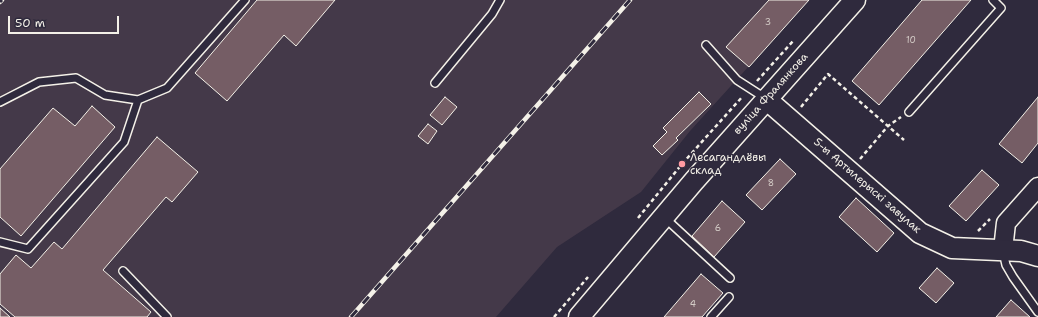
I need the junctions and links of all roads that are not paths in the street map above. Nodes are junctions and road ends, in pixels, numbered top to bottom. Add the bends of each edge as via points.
1 (245, 0) edge
2 (500, 0) edge
3 (855, 0) edge
4 (993, 0) edge
5 (706, 45) dead end
6 (435, 83) dead end
7 (766, 99) junction
8 (138, 100) junction
9 (0, 102) edge
10 (909, 112) road end
11 (1038, 187) edge
12 (664, 217) junction
13 (0, 242) edge
14 (1003, 250) junction
15 (1038, 256) edge
16 (123, 271) dead end
17 (730, 278) dead end
18 (729, 297) dead end
19 (1038, 312) edge
20 (167, 317) edge
21 (578, 317) edge
22 (711, 317) edge

1 - 8 lane via 167,88
2 - 6 lane via 492,14
3 - 7 main road, вуліца Фралянкова
4 - 10 lane via 1001,8
5 - 7 lane via 737,80
7 - 12 main road, вуліца Фралянкова
7 - 14 main road, 5-ы Артылерыскі завулак via 799,113 920,232 952,248
8 - 9 lane via 105,96 76,78 39,82
8 - 13 lane via 124,142 28,249
11 - 14 street via 1006,223
12 - 17 lane
12 - 21 main road, вуліца Фралянкова
14 - 15 main road, 5-ы Артылерыскі завулак via 1021,251
14 - 19 lane via 1006,265
16 - 20 lane
18 - 22 lane

